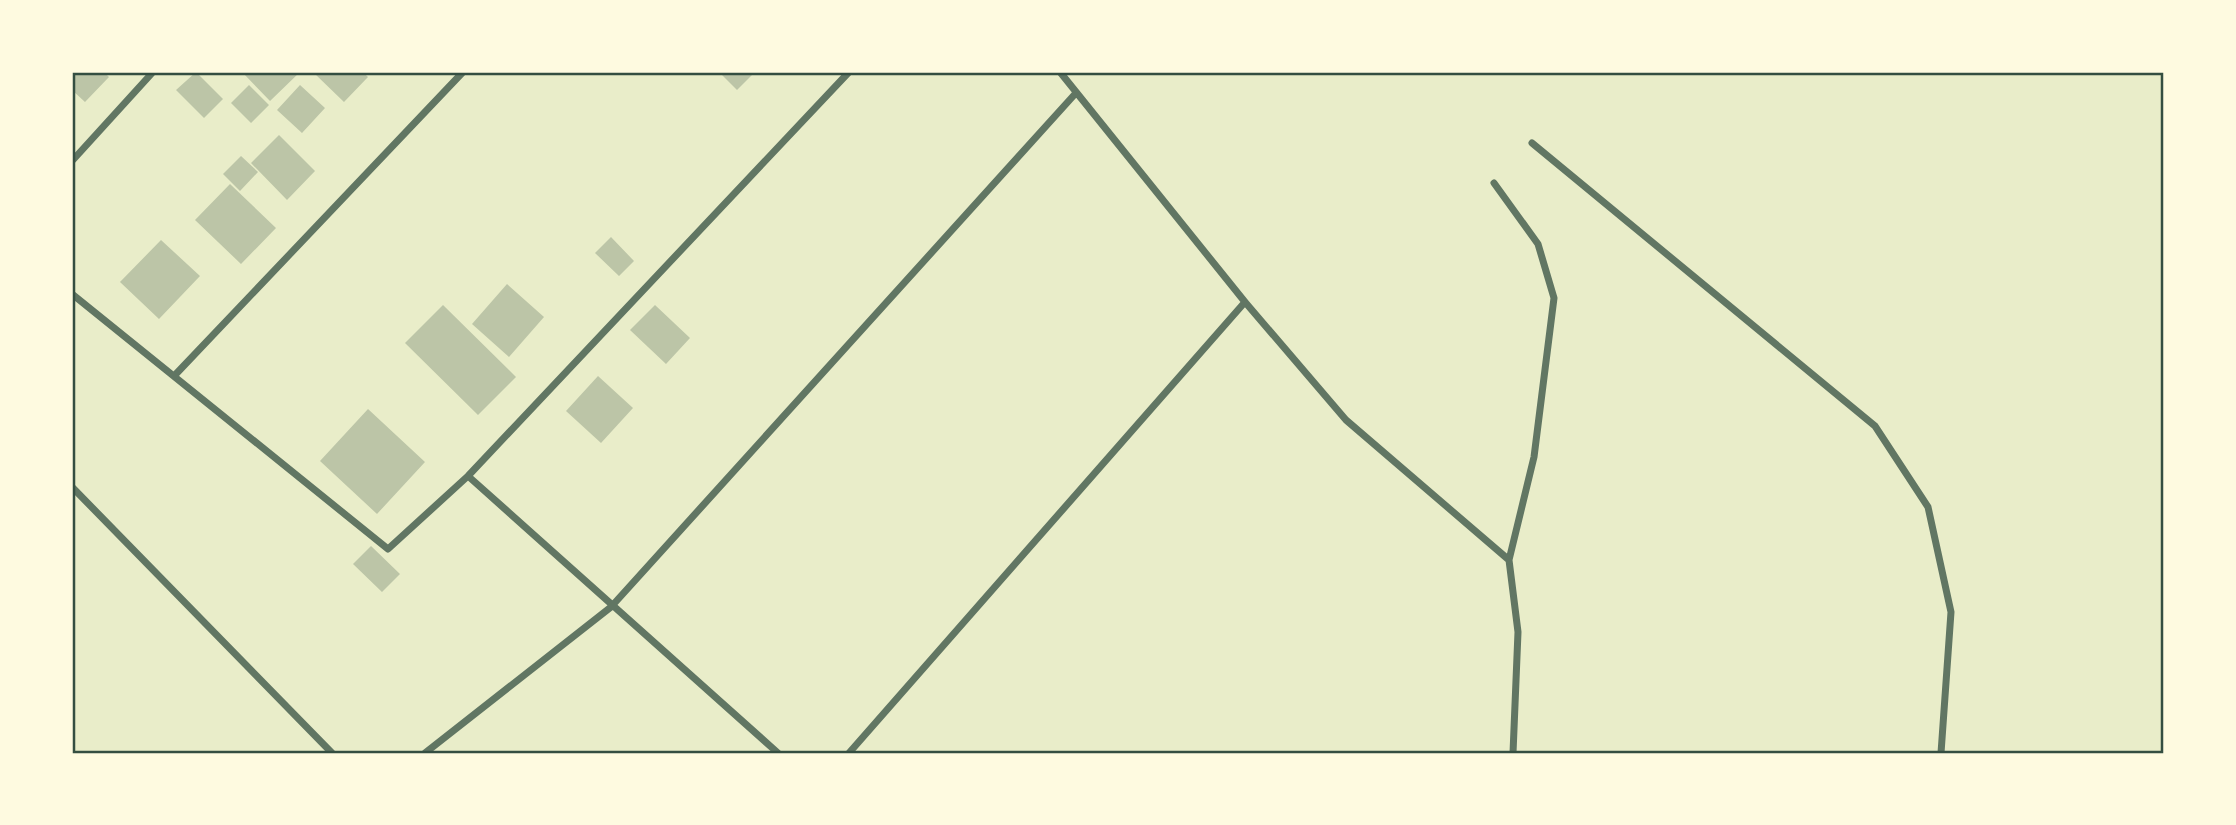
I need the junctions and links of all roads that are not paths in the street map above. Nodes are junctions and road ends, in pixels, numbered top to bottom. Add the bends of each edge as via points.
1 (153, 72) edge
2 (463, 72) edge
3 (849, 72) edge
4 (1060, 72) edge
5 (1075, 94) junction
6 (1532, 143) dead end
7 (72, 161) edge
8 (1494, 183) dead end
9 (72, 294) edge
10 (1245, 302) junction
11 (175, 376) junction
12 (468, 477) junction
13 (72, 487) edge
14 (1508, 560) junction
15 (611, 607) junction
16 (332, 753) edge
17 (425, 753) edge
18 (778, 753) edge
19 (849, 753) edge
20 (1513, 753) edge
21 (1941, 753) edge

1 - 7 street
2 - 11 street
3 - 12 street
4 - 5 street
5 - 10 street
5 - 15 street
6 - 21 street via 1875,426 1928,507 1951,612
8 - 14 street via 1538,244 1554,298 1534,457
9 - 11 street
10 - 14 street via 1346,420
10 - 19 street
11 - 12 street via 388,549
12 - 15 street
13 - 16 street
14 - 20 street via 1518,632
15 - 17 street
15 - 18 street

